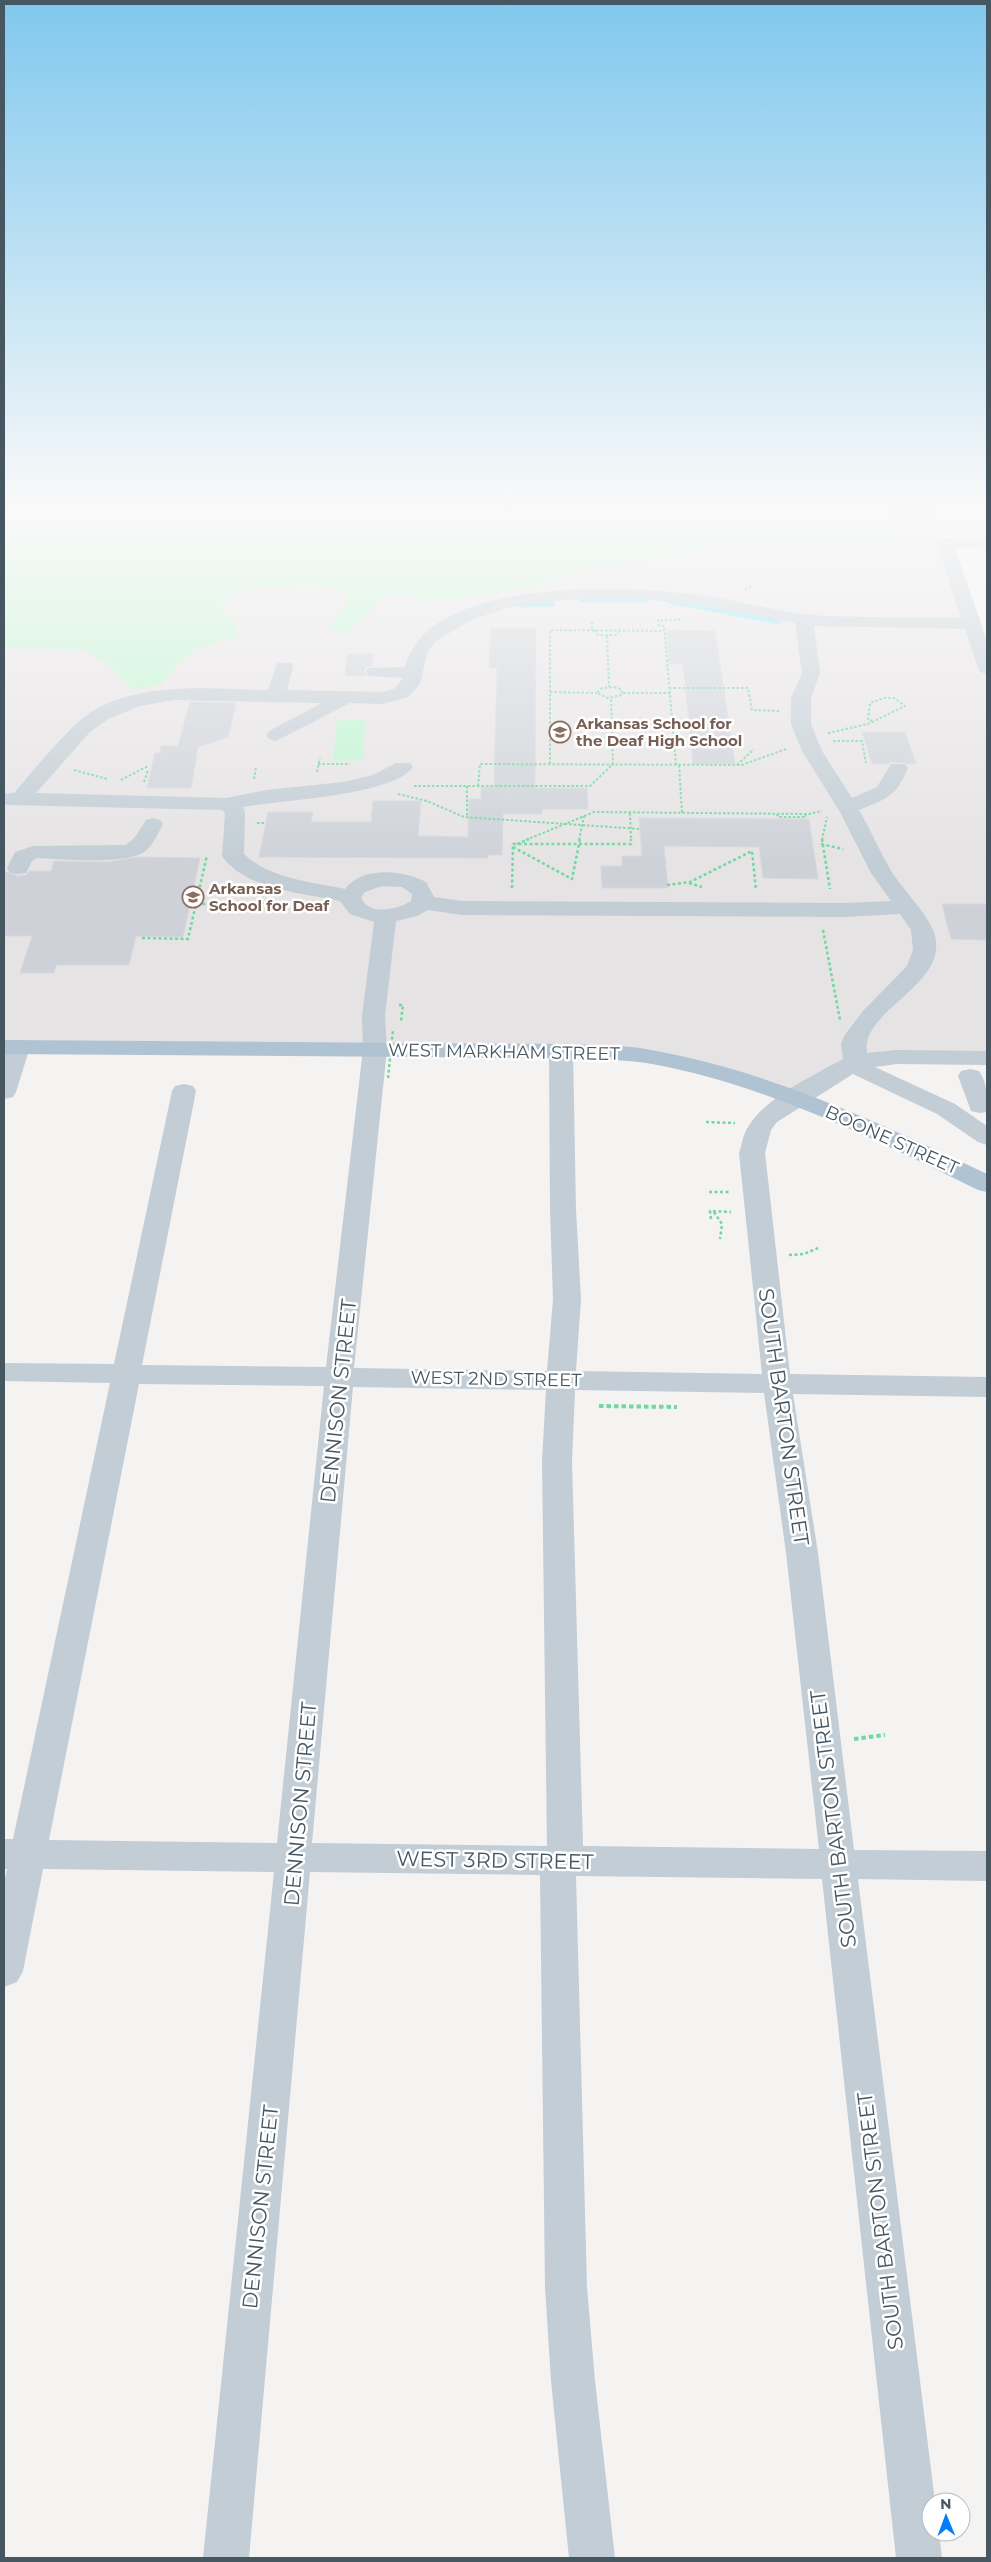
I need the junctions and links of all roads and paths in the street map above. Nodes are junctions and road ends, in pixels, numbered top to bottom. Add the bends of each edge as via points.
1 (972, 624) edge
2 (451, 625) edge
3 (592, 625) edge
4 (659, 625) edge
5 (805, 625) edge
6 (593, 630) junction
7 (620, 630) junction
8 (664, 631) junction
9 (607, 636) junction
10 (284, 666) dead end
11 (987, 668) edge
12 (375, 672) dead end
13 (414, 673) junction
14 (610, 687) junction
15 (669, 688) junction
16 (550, 692) junction
17 (597, 692) junction
18 (623, 693) junction
19 (276, 694) junction
20 (670, 694) junction
21 (344, 698) junction
22 (611, 698) junction
23 (782, 719) dead end
24 (873, 722) junction
25 (590, 728) dead end
26 (612, 728) junction
27 (633, 728) dead end
28 (276, 735) dead end
29 (813, 740) junction
30 (754, 749) dead end
31 (320, 758) dead end
32 (866, 763) dead end
33 (354, 764) dead end
34 (550, 764) junction
35 (613, 764) junction
36 (677, 765) junction
37 (736, 765) junction
38 (148, 766) dead end
39 (898, 768) dead end
40 (403, 779) junction
41 (118, 782) dead end
42 (467, 786) junction
43 (478, 786) junction
44 (12, 799) edge
45 (226, 804) junction
46 (847, 807) junction
47 (630, 813) junction
48 (682, 813) junction
49 (584, 816) junction
50 (467, 817) junction
51 (568, 822) junction
52 (154, 824) dead end
53 (583, 824) junction
54 (631, 829) junction
55 (640, 829) dead end
56 (517, 844) junction
57 (579, 844) junction
58 (821, 844) junction
59 (513, 847) junction
60 (839, 848) dead end
61 (208, 852) dead end
62 (18, 868) dead end
63 (755, 884) dead end
64 (667, 885) dead end
65 (830, 889) dead end
66 (511, 895) dead end
67 (350, 896) junction
68 (422, 903) junction
69 (197, 904) junction
70 (227, 904) dead end
71 (906, 907) junction
72 (384, 916) junction
73 (824, 936) dead end
74 (142, 938) dead end
75 (393, 1030) dead end
76 (11, 1047) edge
77 (375, 1050) junction
78 (561, 1051) junction
79 (940, 1057) junction
80 (987, 1058) edge
81 (853, 1064) junction
82 (979, 1076) edge
83 (388, 1078) dead end
84 (184, 1091) dead end
85 (4, 1092) edge
86 (796, 1098) junction
87 (980, 1106) dead end
88 (706, 1122) dead end
89 (740, 1123) dead end
90 (987, 1136) edge
91 (987, 1184) edge
92 (709, 1192) dead end
93 (732, 1192) dead end
94 (714, 1211) junction
95 (734, 1212) dead end
96 (711, 1219) dead end
97 (720, 1239) dead end
98 (818, 1248) dead end
99 (788, 1256) dead end
100 (4, 1372) edge
101 (126, 1374) junction
102 (339, 1377) junction
103 (561, 1380) junction
104 (777, 1383) junction
105 (987, 1387) edge
106 (15, 1854) edge
107 (295, 1857) junction
108 (560, 1861) junction
109 (838, 1864) junction
110 (987, 1866) edge
111 (4, 1971) edge
112 (226, 2558) edge
113 (592, 2558) edge
114 (919, 2558) edge

1 - 11 street
2 - 13 street via 430,637 418,654
3 - 6 path
4 - 8 path via 664,626
5 - 29 street via 811,673 801,698 801,724
6 - 7 path
6 - 9 path
6 - 16 path via 550,630
7 - 8 path
7 - 9 path via 617,635
8 - 15 path
9 - 14 path
10 - 19 street
12 - 13 street
13 - 21 street via 408,688 393,695
14 - 17 path
14 - 18 path
15 - 20 path
15 - 23 path via 748,688 752,710 780,711
16 - 17 path
16 - 34 path
17 - 22 path
18 - 20 path
18 - 22 path
19 - 21 street
19 - 44 street via 173,694 120,706 83,728
20 - 36 path
21 - 28 street
22 - 26 path
24 - 24 path via 897,712 905,706 904,703 888,698 873,701 868,720
24 - 29 path via 856,730
25 - 26 path
26 - 27 path
26 - 35 path
29 - 32 path via 862,741
29 - 37 path
29 - 46 street
30 - 37 path
31 - 33 path via 319,764
34 - 35 path
34 - 43 path via 480,764
35 - 36 path
35 - 43 path via 590,786
36 - 37 path
36 - 48 path
38 - 41 path
39 - 46 street via 890,787 876,797
40 - 42 path
40 - 45 street
40 - 50 path via 398,794 427,801
42 - 43 path
42 - 50 path
44 - 45 street
45 - 67 street via 235,813 233,856 248,870
46 - 71 street via 882,873
47 - 48 path
47 - 49 path via 594,812
47 - 54 path
48 - 58 path via 806,817 805,814 829,809
49 - 51 path
49 - 53 path
50 - 51 path
51 - 53 path
51 - 56 path
52 - 62 street via 134,850 33,852 23,857
53 - 54 path
53 - 57 path
54 - 55 path
54 - 57 path via 631,844
56 - 57 path
56 - 59 path
57 - 59 path via 572,879
58 - 60 path
58 - 65 path
59 - 66 path
61 - 69 path
63 - 64 path via 752,851 690,882
67 - 68 street via 352,891 367,882 399,879 422,890
67 - 72 street via 356,908
68 - 71 street via 462,908 844,910
68 - 72 street via 407,912
69 - 70 path
69 - 74 path via 188,938
71 - 81 street via 922,930 924,950 910,978 856,1036
72 - 77 street, DENNISON STREET via 386,935 373,1022
73 - 81 path
75 - 83 path, bridge
76 - 77 main road, WEST MARKHAM STREET
76 - 85 street
77 - 78 main road, WEST MARKHAM STREET
77 - 102 street, DENNISON STREET
78 - 86 main road, WEST MARKHAM STREET via 649,1057 724,1074
78 - 103 street via 568,1299
79 - 80 street
79 - 81 street via 882,1058
79 - 82 street via 944,1076
81 - 86 street
81 - 90 street via 946,1109
82 - 87 street
84 - 101 street
86 - 91 main road, BOONE STREET via 884,1134
86 - 104 street, SOUTH BARTON STREET via 758,1129 752,1153
88 - 89 path
92 - 93 path
94 - 95 path
94 - 96 path via 710,1211
94 - 97 path via 722,1224
98 - 99 path
100 - 101 street, WEST 2ND STREET
101 - 102 street, WEST 2ND STREET
101 - 106 street
102 - 103 street, WEST 2ND STREET
102 - 107 street, DENNISON STREET
103 - 104 street, WEST 2ND STREET
103 - 108 street via 557,1461 564,1847
104 - 105 street, WEST 2ND STREET
104 - 109 street, SOUTH BARTON STREET via 802,1553
106 - 107 street, WEST 3RD STREET
106 - 111 street
107 - 108 street, WEST 3RD STREET
107 - 112 street, DENNISON STREET
108 - 109 street, WEST 3RD STREET
108 - 113 street via 566,2287
109 - 110 street, WEST 3RD STREET
109 - 114 street, SOUTH BARTON STREET

